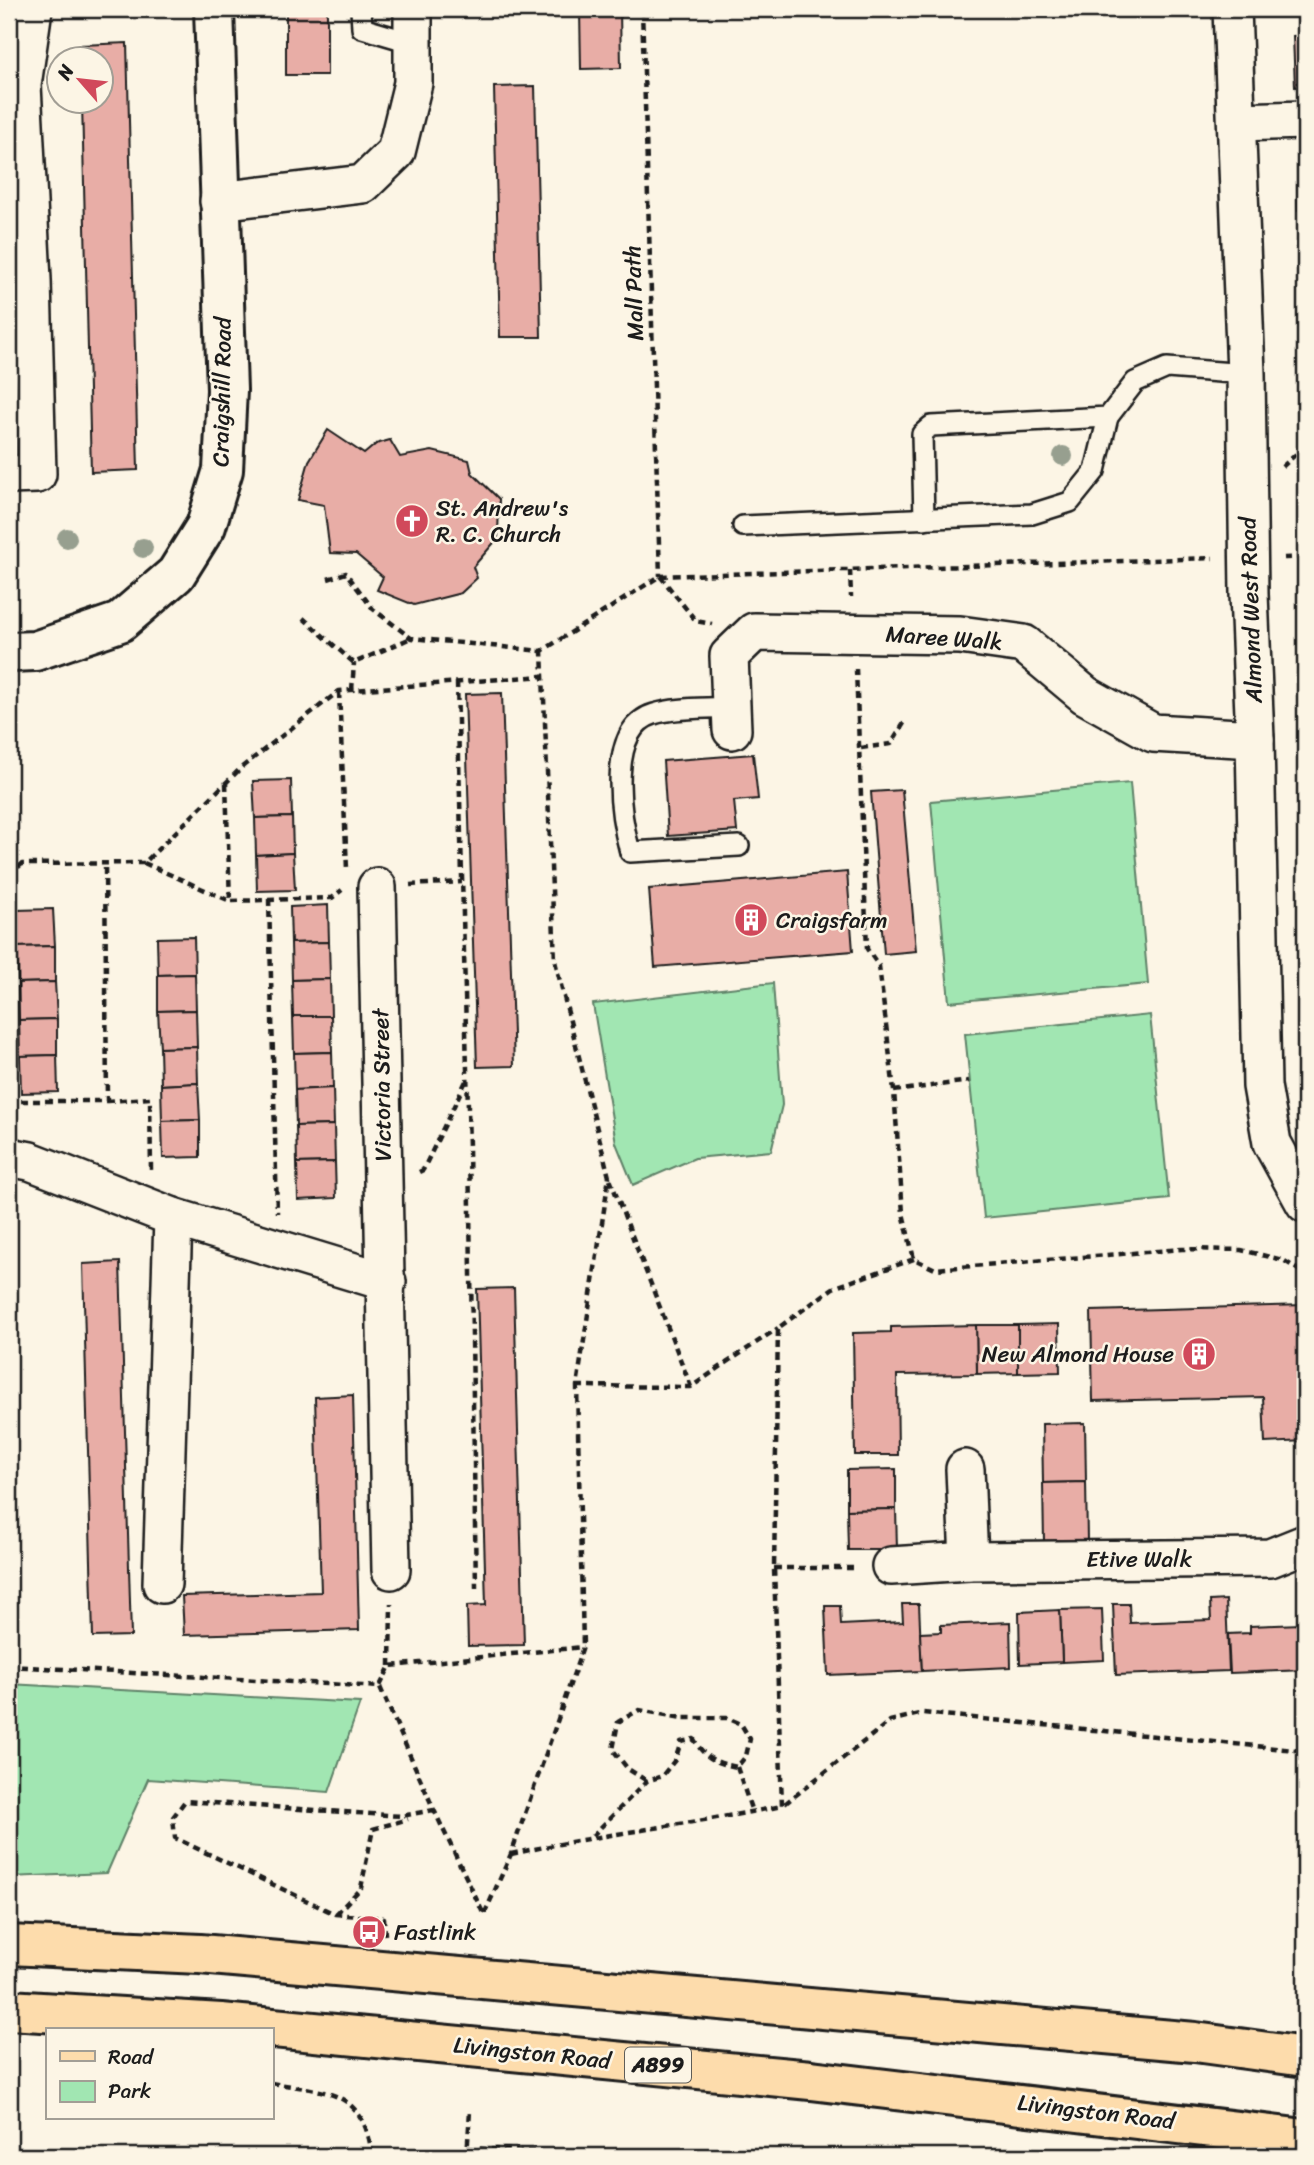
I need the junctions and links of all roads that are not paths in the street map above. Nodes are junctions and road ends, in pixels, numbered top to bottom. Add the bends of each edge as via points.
1 (33, 9) edge
2 (214, 9) edge
3 (361, 9) edge
4 (1232, 9) edge
5 (413, 26) edge
6 (15, 85) edge
7 (1305, 120) edge
8 (1237, 122) junction
9 (219, 201) junction
10 (1246, 374) junction
11 (1108, 417) junction
12 (9, 475) edge
13 (924, 519) junction
14 (743, 526) dead end
15 (9, 652) edge
16 (731, 718) joint
17 (1255, 739) junction
18 (739, 846) dead end
19 (363, 886) road end
20 (9, 1157) edge
21 (1305, 1203) edge
22 (173, 1217) junction
23 (387, 1282) junction
24 (965, 1469) dead end
25 (1305, 1544) edge
26 (969, 1561) junction
27 (880, 1567) road end
28 (391, 1570) road end
29 (162, 1584) dead end
30 (9, 1945) edge
31 (19, 2012) edge
32 (273, 2028) edge
33 (273, 2028) edge
34 (1305, 2057) edge
35 (1305, 2139) edge

1 - 6 street
2 - 9 street, Craigshill Road
3 - 5 lane via 362,29
4 - 8 street, Almond West Road
5 - 9 street via 413,83 396,152 363,184
6 - 12 street via 32,280 37,474
7 - 8 street
8 - 10 street, Almond West Road
9 - 15 street, Craigshill Road via 227,390 223,470 206,526 176,574 120,622 35,651
10 - 11 lane via 1167,368 1135,382
10 - 17 street, Almond West Road
11 - 13 lane via 1095,471 1070,502 1032,514
11 - 13 lane via 931,426 922,435
13 - 14 lane
16 - 17 street, Maree Walk via 729,656 754,632 960,635 1024,644 1085,695 1153,733
16 - 18 lane via 652,714 631,729 620,754 624,830 631,852
17 - 21 street, Almond West Road via 1262,1086 1272,1143
19 - 23 street, Victoria Street via 385,1185
20 - 22 street
22 - 23 street
22 - 29 street
23 - 28 street, Victoria Street
24 - 26 street
25 - 26 street, Etive Walk via 1270,1559
26 - 27 street, Etive Walk
30 - 34 main road via 200,1954 388,1970 1195,2042
31 - 33 main road, Livingston Road / A899
32 - 35 main road, Livingston Road / A899 via 811,2080

